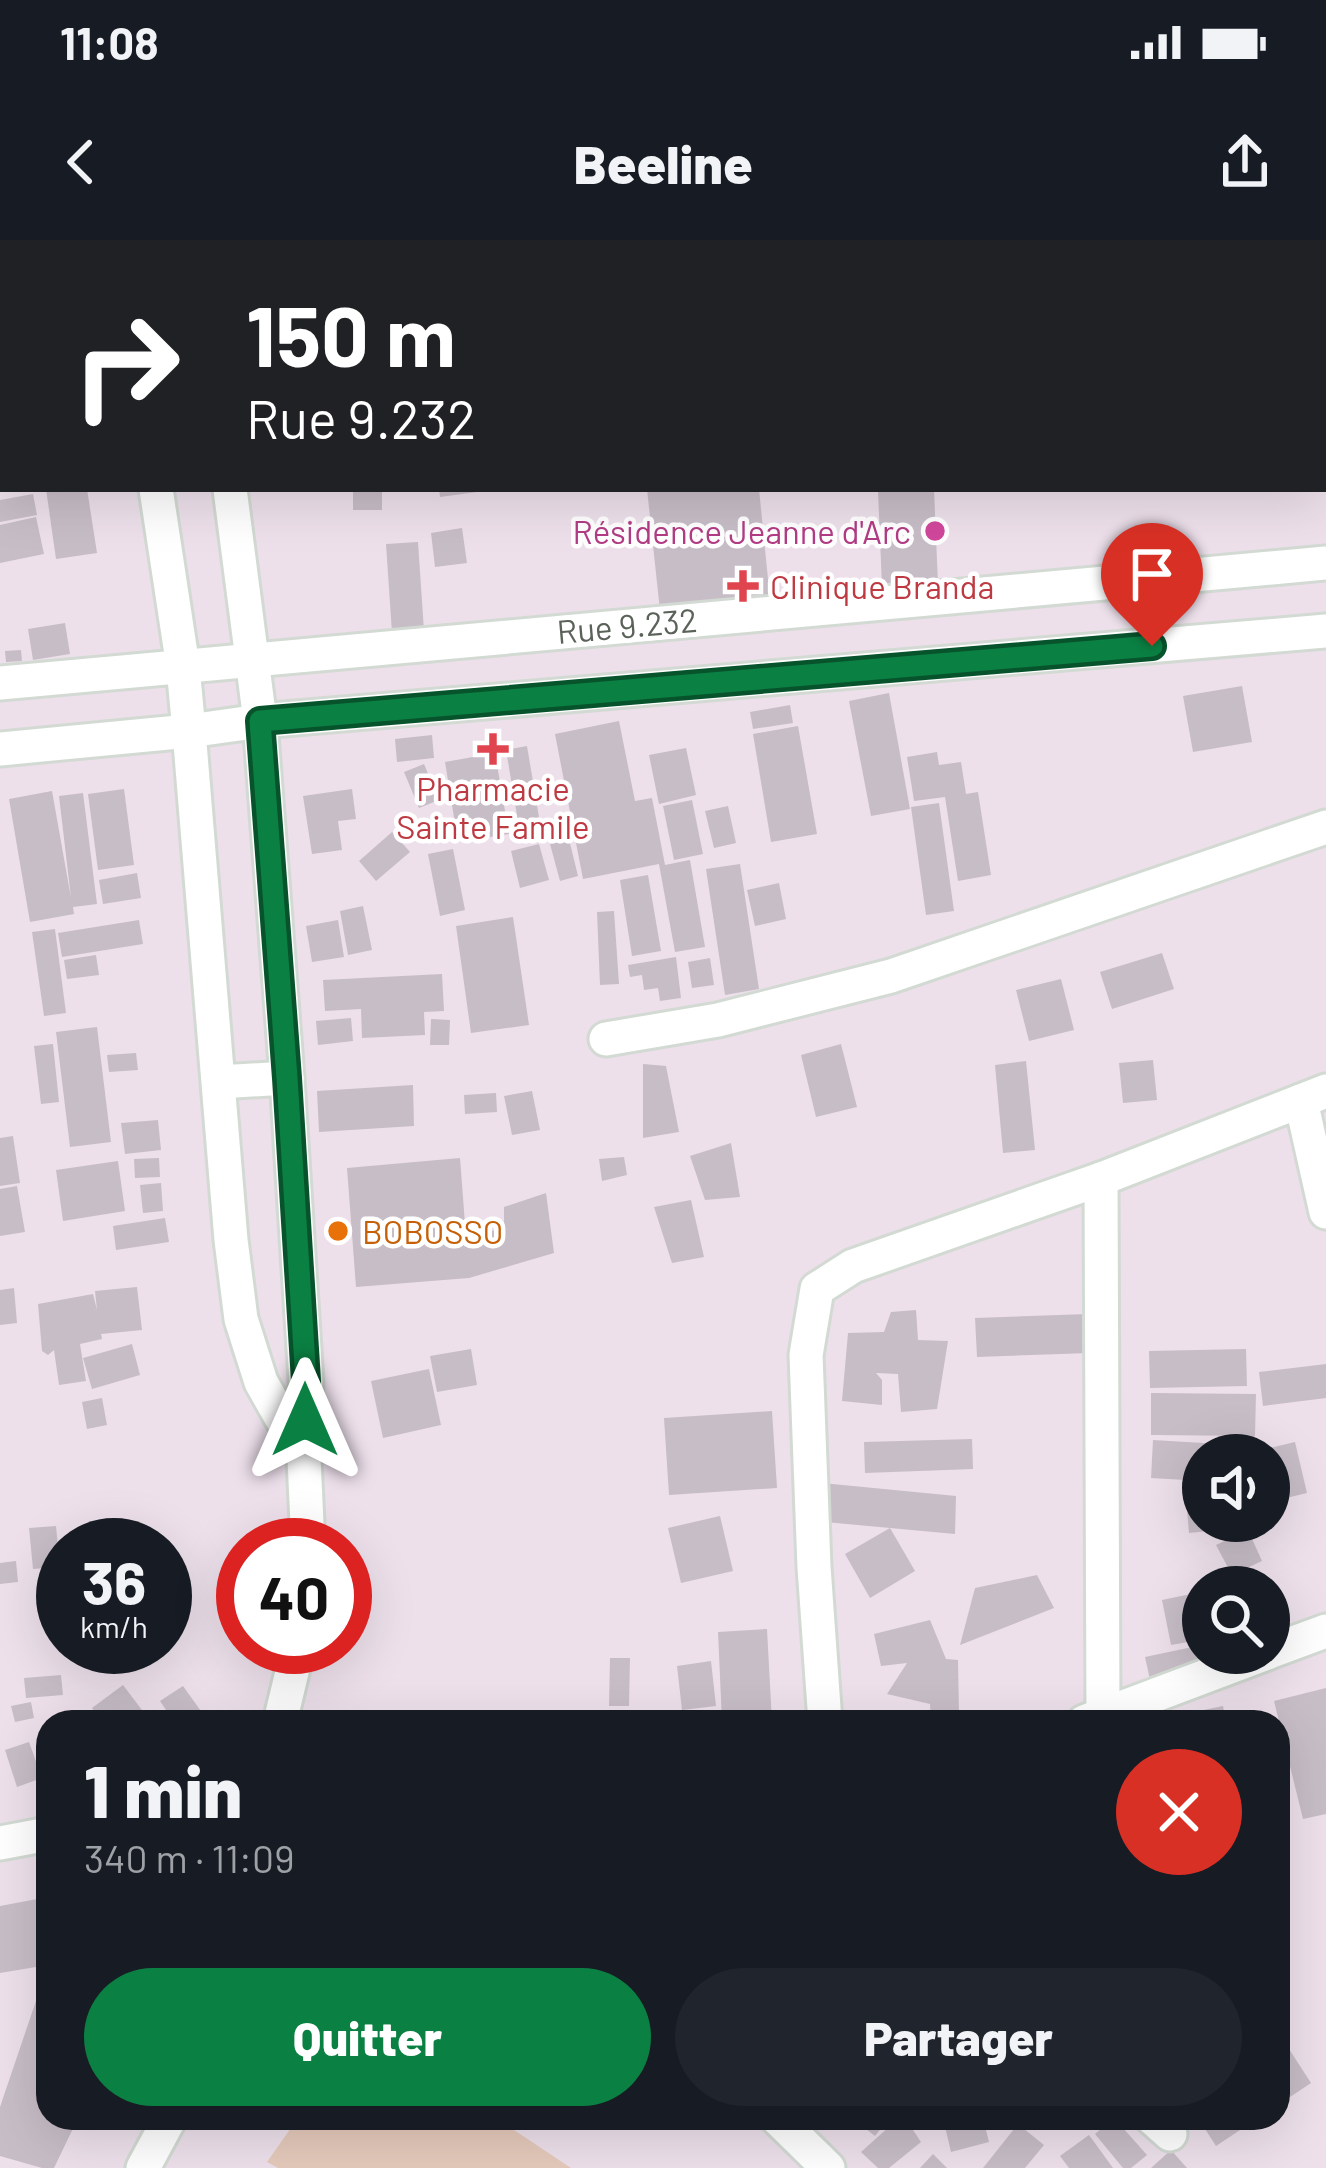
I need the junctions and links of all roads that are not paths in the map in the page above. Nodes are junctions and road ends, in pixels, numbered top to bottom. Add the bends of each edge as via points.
1 (156, 492) edge
2 (230, 492) edge
3 (1326, 563) edge
4 (1326, 631) edge
5 (250, 659) junction
6 (183, 667) junction
7 (0, 683) edge
8 (260, 721) junction
9 (189, 731) junction
10 (0, 748) edge
11 (1326, 827) edge
12 (606, 1040) dead end
13 (287, 1078) junction
14 (219, 1082) junction
15 (1314, 1096) edge
16 (1101, 1179) junction
17 (1326, 1212) edge
18 (304, 1459) junction
19 (307, 1518) edge
20 (1326, 1631) edge
21 (1290, 1645) edge
22 (292, 1674) edge
23 (1213, 1674) edge
24 (283, 1710) edge
25 (824, 1710) edge
26 (1094, 1710) edge
27 (1118, 1710) edge
28 (36, 1836) edge
29 (0, 1843) edge
30 (164, 2130) edge
31 (789, 2130) edge
32 (143, 2168) edge
33 (828, 2168) edge

1 - 6 street
2 - 5 street
3 - 5 street, Rue 9.232
4 - 8 street, Rue 9.232
5 - 6 street, Rue 9.232
5 - 8 street
6 - 7 street, Rue 9.232
6 - 9 street
8 - 9 street, Rue 9.232
8 - 13 street
9 - 10 street, Rue 9.232
9 - 14 street
11 - 12 street via 891,976 718,1021
13 - 14 street
13 - 18 street
14 - 18 street via 242,1319 261,1382
15 - 16 street
15 - 17 street
16 - 25 street via 853,1266 817,1288 806,1355
16 - 26 street
18 - 19 street
20 - 21 street
22 - 24 street
23 - 27 street
28 - 29 street
30 - 32 street
31 - 33 street

